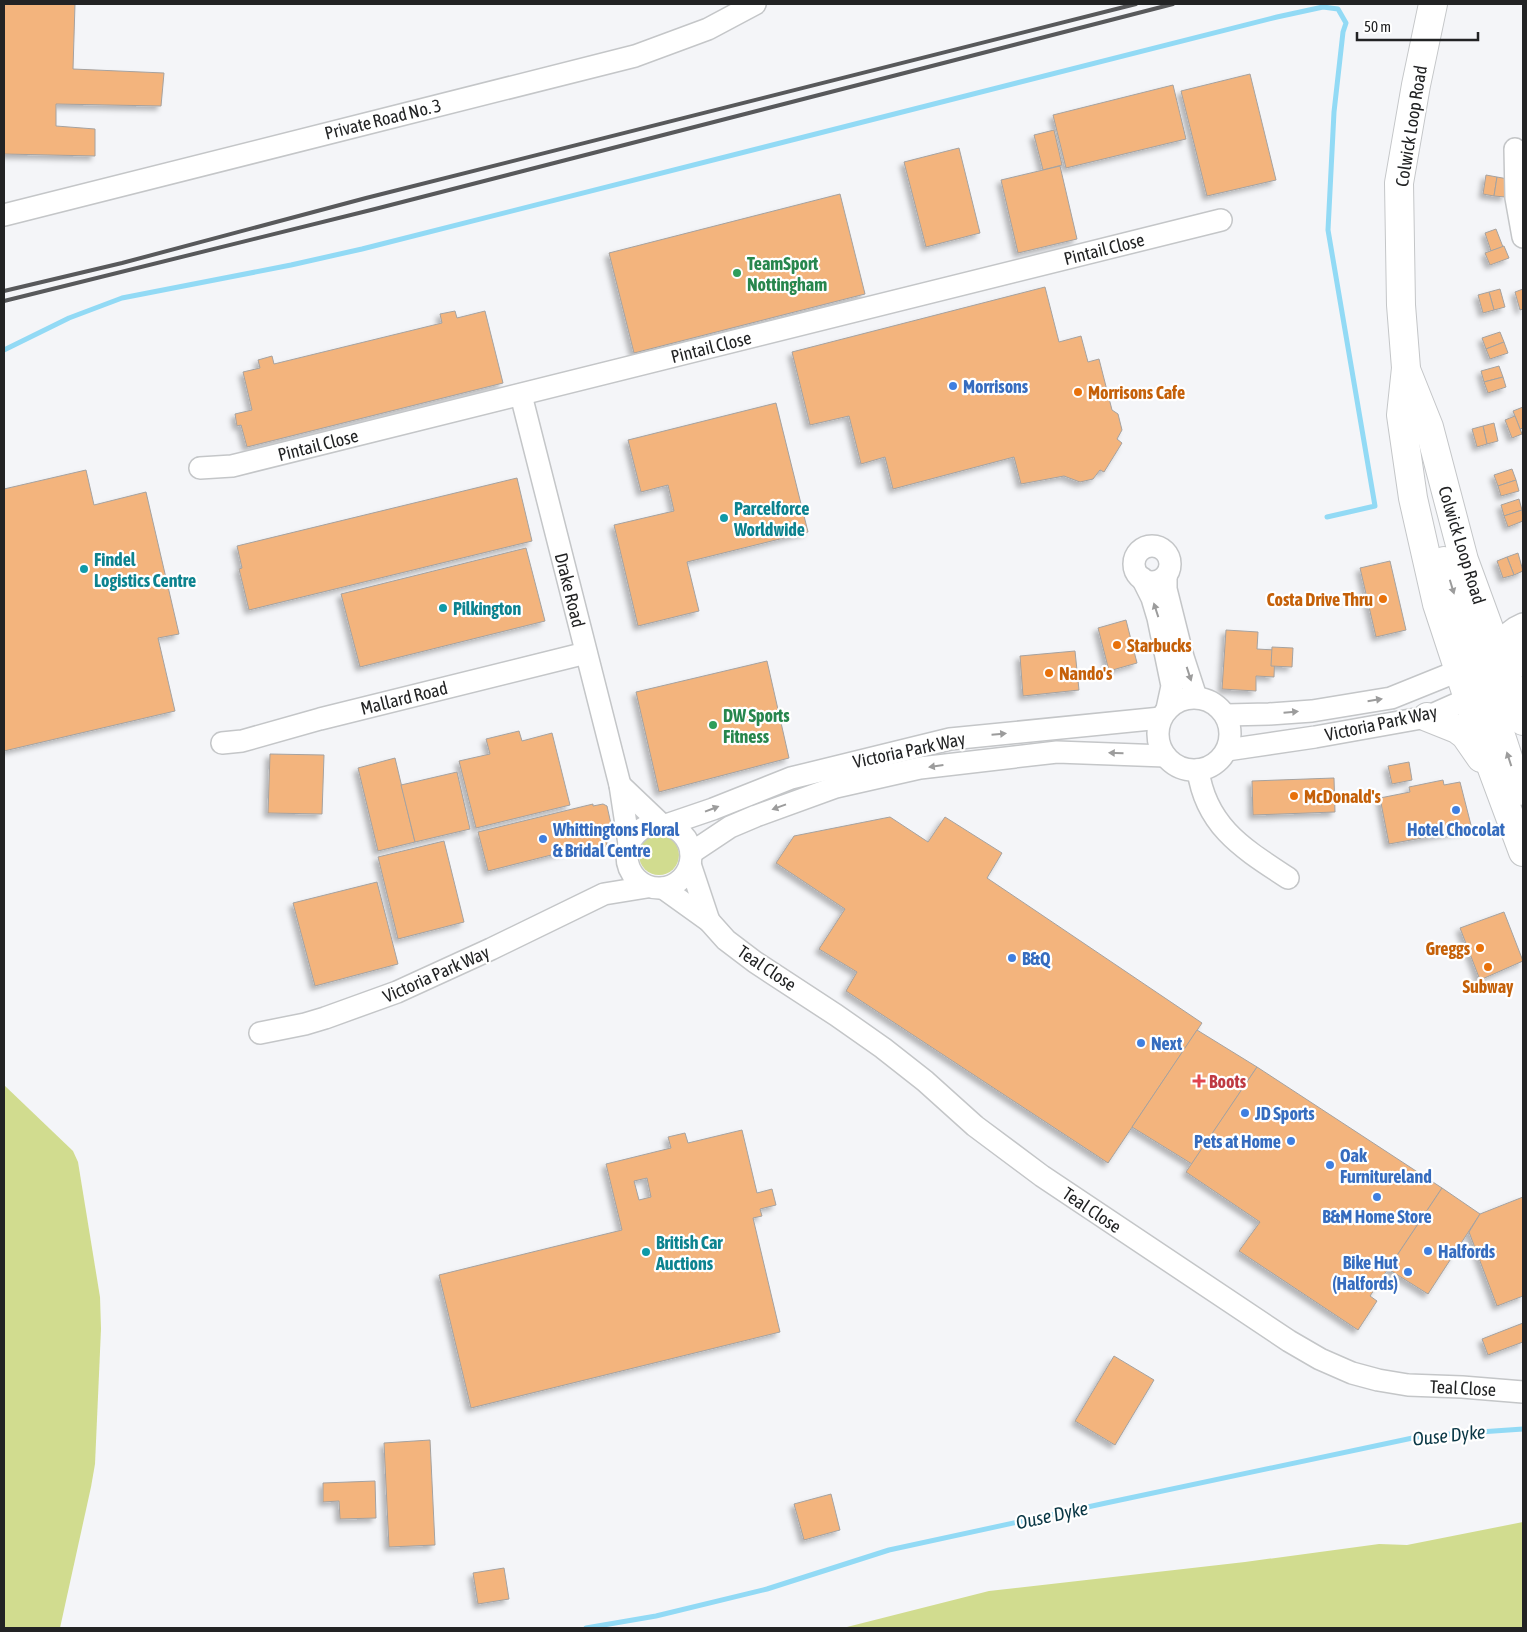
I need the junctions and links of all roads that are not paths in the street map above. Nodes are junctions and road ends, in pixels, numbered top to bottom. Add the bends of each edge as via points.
1 (755, 4) edge
2 (1433, 4) edge
3 (1515, 149) dead end
4 (4, 215) edge
5 (1221, 220) dead end
6 (1523, 237) edge
7 (1406, 368) junction
8 (521, 395) junction
9 (200, 468) dead end
10 (1166, 576) junction
11 (1142, 578) junction
12 (586, 653) junction
13 (1498, 659) edge
14 (1196, 697) junction
15 (1164, 714) junction
16 (1226, 715) junction
17 (1427, 717) junction
18 (1523, 721) edge
19 (222, 743) dead end
20 (1228, 750) junction
21 (1165, 756) junction
22 (1198, 770) junction
23 (1497, 782) junction
24 (620, 785) junction
25 (1523, 823) edge
26 (663, 824) junction
27 (628, 851) junction
28 (1523, 852) edge
29 (690, 858) junction
30 (1288, 878) dead end
31 (655, 888) junction
32 (604, 894) junction
33 (709, 921) junction
34 (260, 1033) dead end
35 (1523, 1392) edge

1 - 4 street, Private Road No. 3 via 708,29 635,56
2 - 7 main road, Colwick Loop Road via 1399,183 1401,305
3 - 6 street via 1516,198
5 - 8 street, Pintail Close
7 - 13 main road, Colwick Loop Road via 1429,427 1464,560
13 -> 7 main road, Colwick Loop Road via 1448,637 1437,604 1413,498 1401,415
8 - 9 street, Pintail Close via 232,466
8 - 12 street, Drake Road
10 - 11 street via 1154,582
10 - 11 street via 1170,564 1168,555 1160,547 1148,546 1140,550 1134,562
10 -> 14 street via 1166,589
15 -> 11 street via 1172,686 1158,618
12 - 19 street, Mallard Road via 242,741
12 - 24 street, Drake Road
16 -> 13 street, Victoria Park Way via 1312,711 1391,698
13 - 17 street, Victoria Park Way
13 - 18 main road, Colwick Loop Road
13 - 23 main road
25 -> 13 main road
14 - 15 street, Victoria Park Way via 1180,700
14 - 16 street via 1218,705
15 - 21 street via 1158,737
26 -> 15 street, Victoria Park Way via 713,809 799,775 950,739
16 - 20 street via 1231,732
17 - 20 street, Victoria Park Way
17 - 23 main road via 1466,735
20 - 22 street via 1213,765
21 - 22 street, Victoria Park Way via 1182,768
21 -> 29 street, Victoria Park Way via 1057,752 920,768 836,787 756,816 730,827
22 - 30 street via 1208,806 1216,820 1252,854
23 - 28 main road
24 - 26 street
24 - 27 street, Drake Road
26 - 27 street via 640,830 633,837
26 - 29 street via 679,831 687,841
27 - 31 street via 629,870 636,880
27 - 32 street
29 - 31 street via 686,874 678,882
29 - 33 street, Teal Close
31 - 32 street, Victoria Park Way
31 - 33 street, Teal Close
32 - 34 street, Victoria Park Way via 398,992 326,1018
33 - 35 street, Teal Close via 726,940 755,962 883,1048 1018,1159 1320,1359 1352,1373 1408,1385

